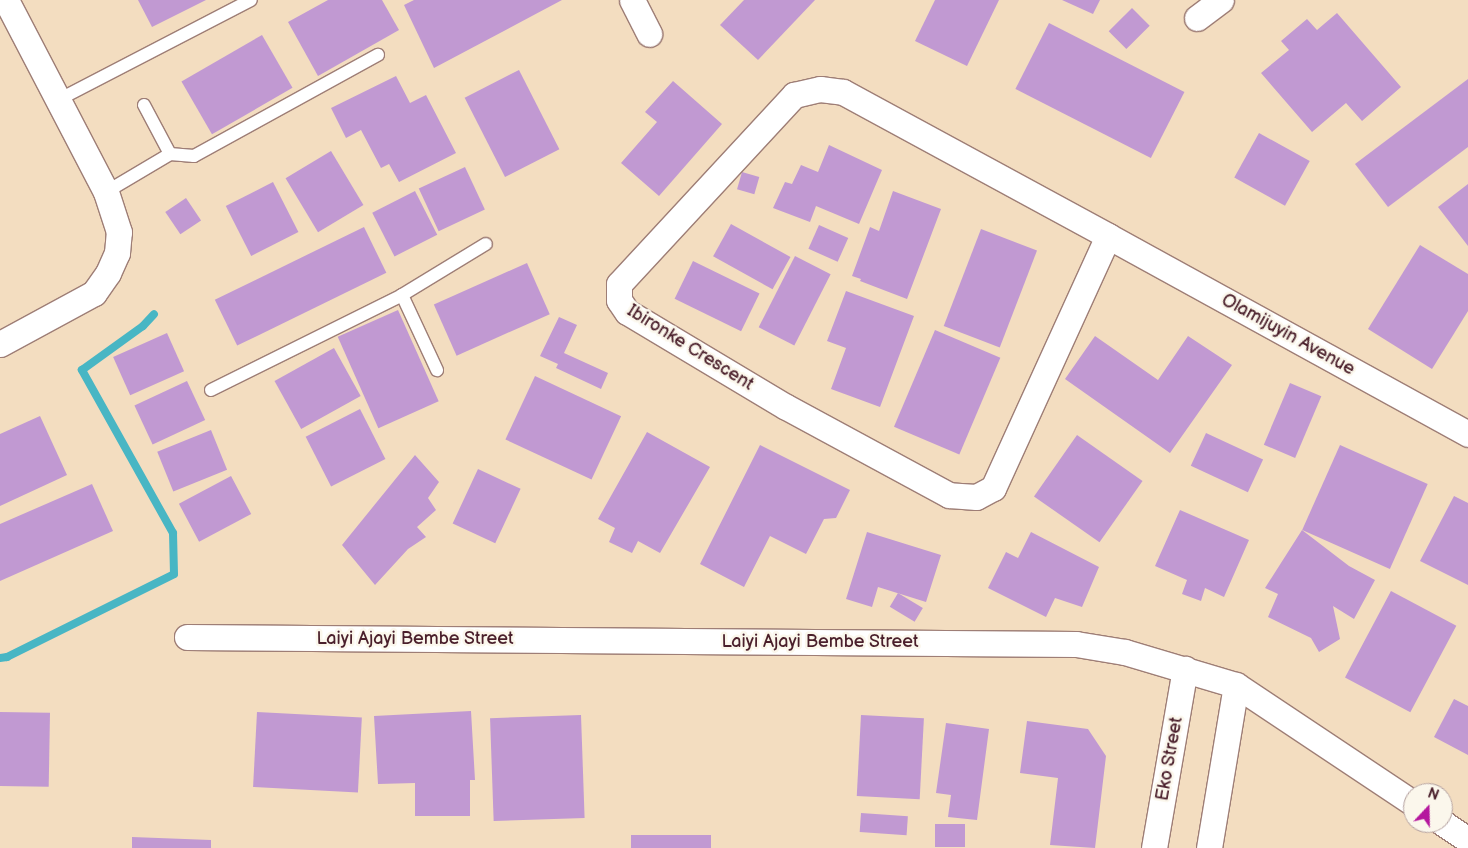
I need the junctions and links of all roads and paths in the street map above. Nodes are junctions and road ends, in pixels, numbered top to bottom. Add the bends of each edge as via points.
1 (6, 0) edge
2 (251, 0) edge
3 (632, 0) edge
4 (1221, 0) edge
5 (1197, 18) dead end
6 (649, 34) dead end
7 (378, 55) dead end
8 (58, 100) junction
9 (144, 105) dead end
10 (170, 154) junction
11 (106, 192) junction
12 (1108, 236) junction
13 (486, 244) dead end
14 (402, 294) junction
15 (0, 344) edge
16 (437, 370) dead end
17 (210, 390) dead end
18 (1468, 434) edge
19 (187, 637) dead end
20 (1185, 669) junction
21 (1236, 685) junction
22 (1403, 796) edge
23 (1453, 830) edge
24 (1468, 840) edge
25 (1154, 848) edge
26 (1209, 848) edge

1 - 8 street
2 - 8 lane
3 - 6 street
4 - 5 street
7 - 10 lane via 194,156
8 - 11 street
9 - 10 lane
10 - 11 lane
11 - 15 street via 118,232 117,253 108,273 94,293
12 - 12 street, Ibironke Crescent via 843,92 820,89 794,96 620,284 619,300 627,312 786,407 949,496 976,496 993,488
12 - 18 street, Olamijuyin Avenue
13 - 14 lane
14 - 16 lane
14 - 17 lane
19 - 20 street, Laiyi Ajayi Bembe Street via 1076,644 1125,652
20 - 21 street, Laiyi Ajayi Bembe Street
20 - 25 street, Eko Street
21 - 22 street, Laiyi Ajayi Bembe Street
21 - 26 street
23 - 24 street

